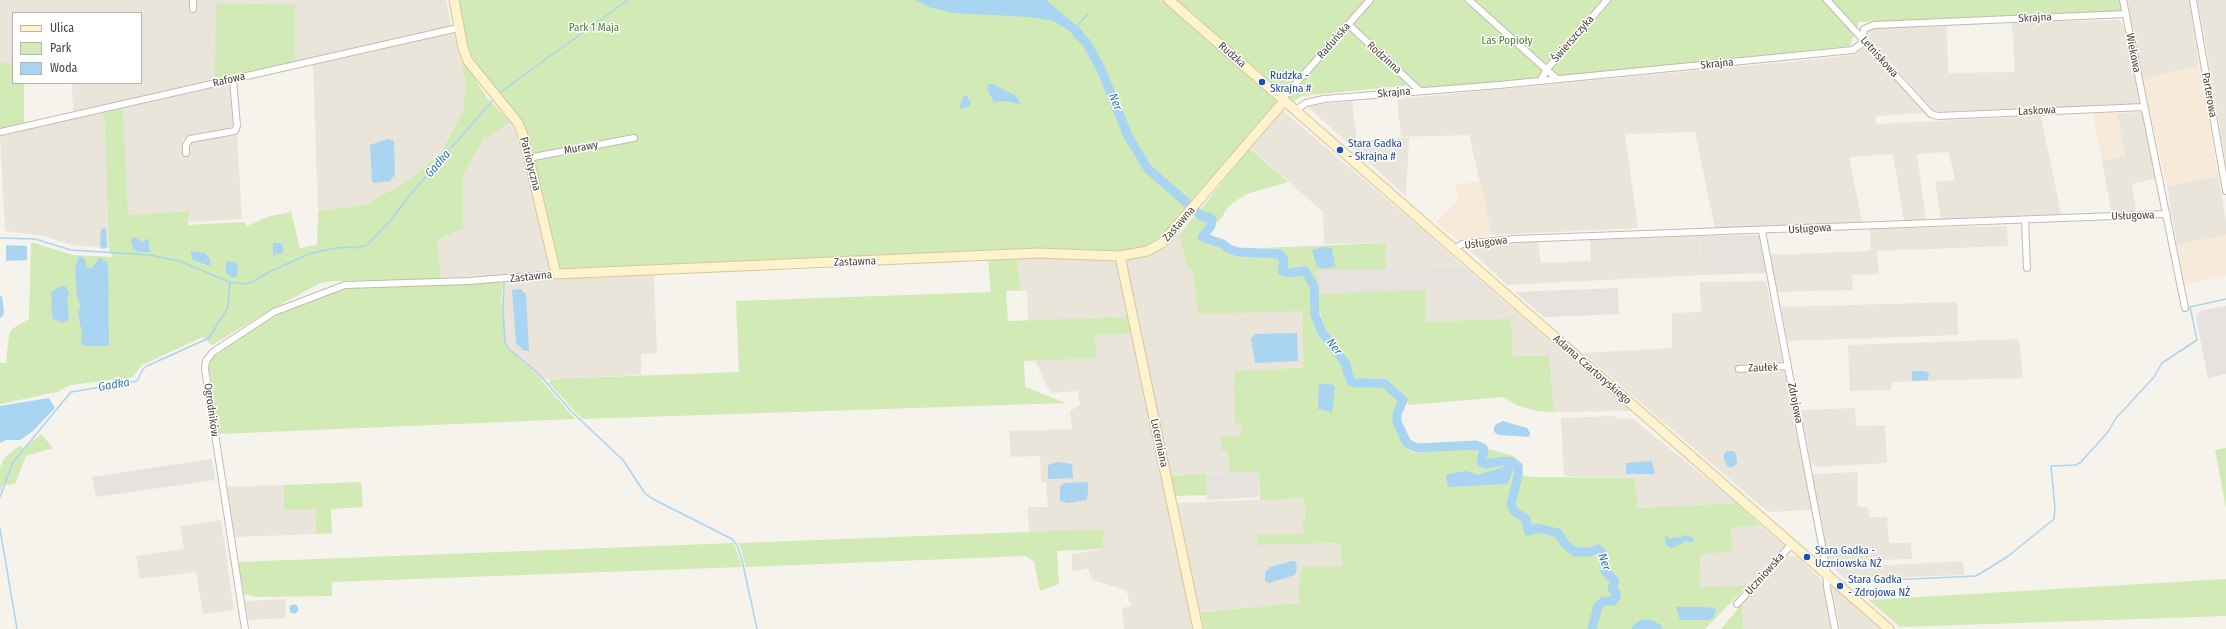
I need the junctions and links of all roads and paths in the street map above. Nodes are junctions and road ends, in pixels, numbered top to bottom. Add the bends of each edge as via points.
1 (193, 0) edge
2 (454, 0) edge
3 (1169, 0) edge
4 (1370, 0) edge
5 (1469, 0) edge
6 (1607, 0) edge
7 (1827, 0) edge
8 (2123, 0) edge
9 (2192, 0) edge
10 (193, 9) dead end
11 (2126, 14) junction
12 (1348, 25) junction
13 (458, 28) junction
14 (1861, 37) junction
15 (1548, 69) junction
16 (233, 79) junction
17 (1557, 79) junction
18 (1541, 80) junction
19 (1420, 91) junction
20 (1283, 100) junction
21 (2144, 107) junction
22 (1295, 111) junction
23 (1930, 114) joint
24 (0, 132) edge
25 (634, 138) dead end
26 (186, 153) dead end
27 (528, 158) junction
28 (2226, 191) edge
29 (2167, 214) junction
30 (2025, 220) junction
31 (1762, 231) junction
32 (1454, 250) junction
33 (1120, 256) junction
34 (2027, 268) dead end
35 (556, 274) junction
36 (358, 284) joint
37 (2184, 308) dead end
38 (1788, 366) junction
39 (1739, 369) dead end
40 (1792, 544) junction
41 (1826, 574) junction
42 (1737, 604) dead end
43 (245, 629) edge
44 (1198, 629) edge
45 (1835, 629) edge
46 (1889, 629) edge

1 - 10 street
2 - 13 street, Patriotyczna
3 - 20 street, Rudzka
4 - 12 street, Raduńska
5 - 15 street
6 - 15 street, Świerszczyka
7 - 14 street, Letniskowa
8 - 11 street, Wiekowa
9 - 28 street, Parterowa
11 - 14 street, Skrajna via 1874,25 1864,29
11 - 21 street, Wiekowa
12 - 19 street, Rodzinna
12 - 20 street, Raduńska
13 - 16 street, Rafowa
13 - 27 street, Patriotyczna via 468,61 518,123
14 - 17 street, Skrajna via 1861,44 1853,50
14 - 23 street, Letniskowa
15 - 17 street
15 - 18 street, Świerszczyka
16 - 24 street, Rafowa
16 - 26 street via 237,126 235,131 190,139 186,145
17 - 18 street, Skrajna
18 - 19 street, Skrajna
19 - 22 street, Skrajna via 1319,100 1306,103
20 - 22 street, Rudzka
20 - 33 street, Zastawna via 1158,247
21 - 23 street, Laskowa via 1938,116
21 - 29 street, Wiekowa
22 - 32 street, Adama Czartoryskiego
25 - 27 street, Murawy
27 - 35 street, Patriotyczna
29 - 30 street, Usługowa
29 - 37 street, Wiekowa
30 - 31 street, Usługowa
30 - 34 street
31 - 32 street, Usługowa via 1515,239 1462,244
31 - 38 street, Zdrojowa
32 - 40 street, Adama Czartoryskiego
33 - 35 street, Zastawna via 1038,253
33 - 44 street, Lucerniana
35 - 36 street, Zastawna via 469,281
36 - 43 street, Ogrodników via 332,289 274,312 213,352 206,361 218,460
38 - 39 street, Zaułek
38 - 41 street, Zdrojowa
40 - 41 street, Adama Czartoryskiego
40 - 42 street, Uczniowska
41 - 45 street, Zdrojowa
41 - 46 street, Adama Czartoryskiego

